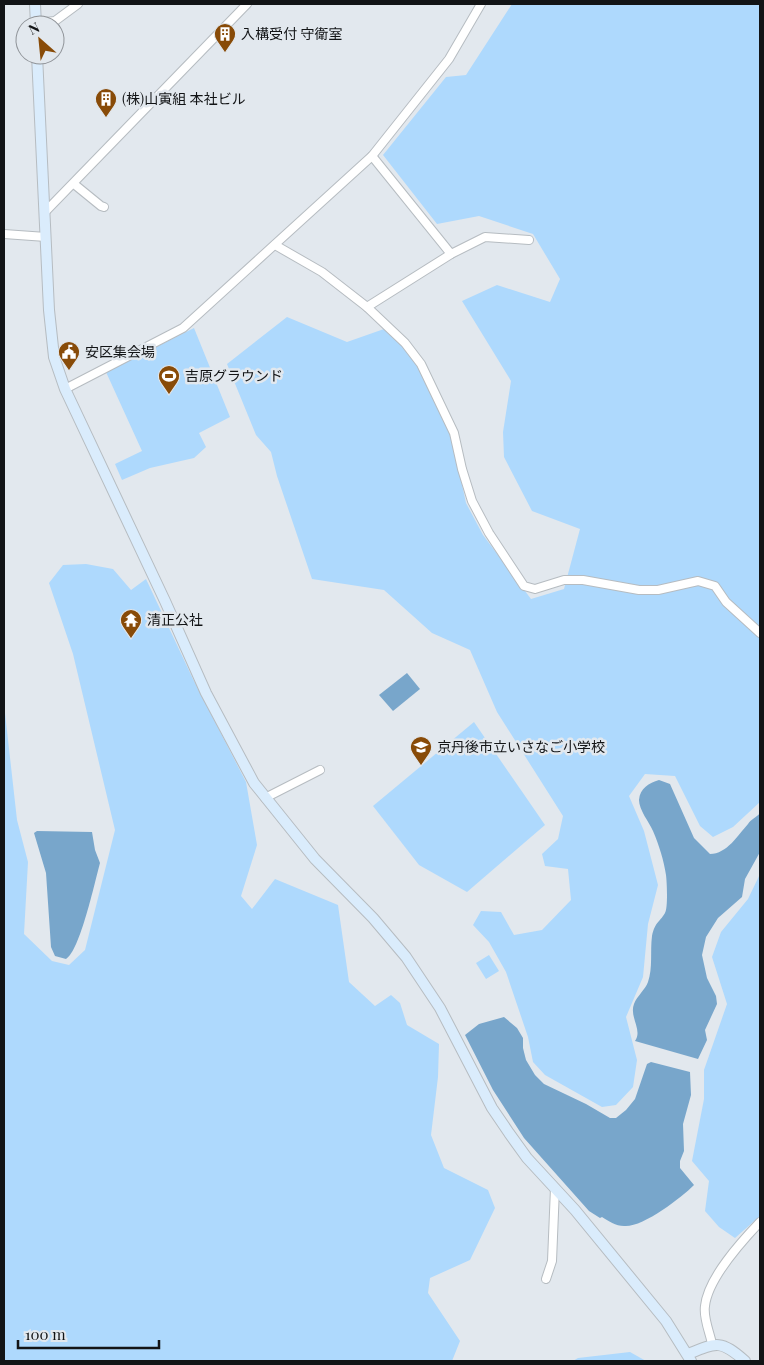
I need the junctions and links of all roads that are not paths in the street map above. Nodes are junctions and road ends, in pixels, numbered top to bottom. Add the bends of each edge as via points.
1 (78, 4) edge
2 (481, 4) edge
3 (243, 5) edge
4 (64, 15) edge
5 (38, 65) edge
6 (372, 156) junction
7 (74, 184) junction
8 (104, 207) dead end
9 (45, 212) junction
10 (4, 234) edge
11 (46, 237) junction
12 (529, 240) dead end
13 (276, 245) junction
14 (451, 254) junction
15 (367, 308) junction
16 (65, 389) junction
17 (760, 633) edge
18 (320, 770) dead end
19 (265, 798) junction
20 (555, 1188) junction
21 (760, 1222) edge
22 (546, 1279) dead end
23 (712, 1344) junction
24 (689, 1358) edge
25 (746, 1361) edge

1 - 4 street
2 - 6 street via 449,59
3 - 7 street
5 - 9 street
6 - 13 street
6 - 14 street
7 - 8 street
7 - 9 street
9 - 11 street
10 - 11 street
11 - 16 street via 54,357
12 - 14 street via 485,237
13 - 15 street via 322,272
13 - 16 street via 183,328
14 - 15 street
15 - 17 street via 421,364 454,433 472,501 524,586 535,589 564,580 582,580 658,590 698,581 715,586 726,602
16 - 19 street via 206,692
18 - 19 street
19 - 20 street via 315,859 406,957 440,1008 500,1121 527,1158
20 - 22 street via 552,1261
20 - 24 street via 666,1320
21 - 23 street via 743,1239 708,1291 704,1308
23 - 24 street
23 - 25 street via 728,1347

